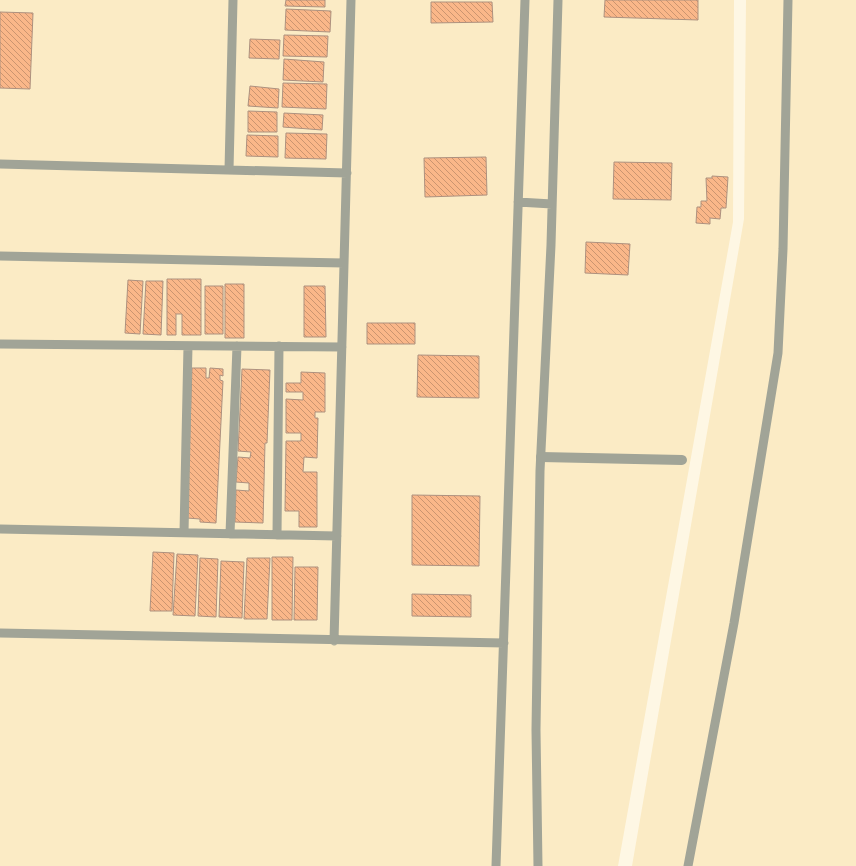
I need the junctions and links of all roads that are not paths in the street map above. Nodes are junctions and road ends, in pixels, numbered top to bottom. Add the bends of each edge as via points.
1 (233, 0) edge
2 (351, 0) edge
3 (524, 0) edge
4 (558, 0) edge
5 (788, 0) edge
6 (0, 164) edge
7 (229, 170) junction
8 (347, 173) junction
9 (518, 202) junction
10 (552, 204) junction
11 (0, 256) edge
12 (344, 263) junction
13 (0, 344) edge
14 (188, 346) junction
15 (237, 346) junction
16 (279, 346) junction
17 (342, 347) junction
18 (541, 457) junction
19 (682, 460) dead end
20 (0, 529) edge
21 (184, 533) junction
22 (230, 534) junction
23 (277, 534) junction
24 (337, 536) junction
25 (0, 633) edge
26 (334, 641) junction
27 (504, 643) junction
28 (496, 866) edge
29 (538, 866) edge
30 (688, 866) edge

1 - 7 lane
2 - 8 lane
3 - 9 lane
4 - 10 lane
5 - 30 lane via 783,250 778,353 734,623
6 - 7 lane
7 - 8 lane
8 - 12 lane
9 - 10 lane
9 - 27 lane
10 - 18 lane
11 - 12 lane
12 - 17 lane
13 - 14 lane
14 - 15 lane
14 - 21 lane
15 - 16 lane
15 - 22 lane
16 - 17 lane
16 - 23 lane
17 - 24 lane
18 - 19 street
18 - 29 lane via 536,730
20 - 21 lane
21 - 22 lane
22 - 23 lane
23 - 24 lane
24 - 26 lane
25 - 26 lane
26 - 27 lane
27 - 28 lane

